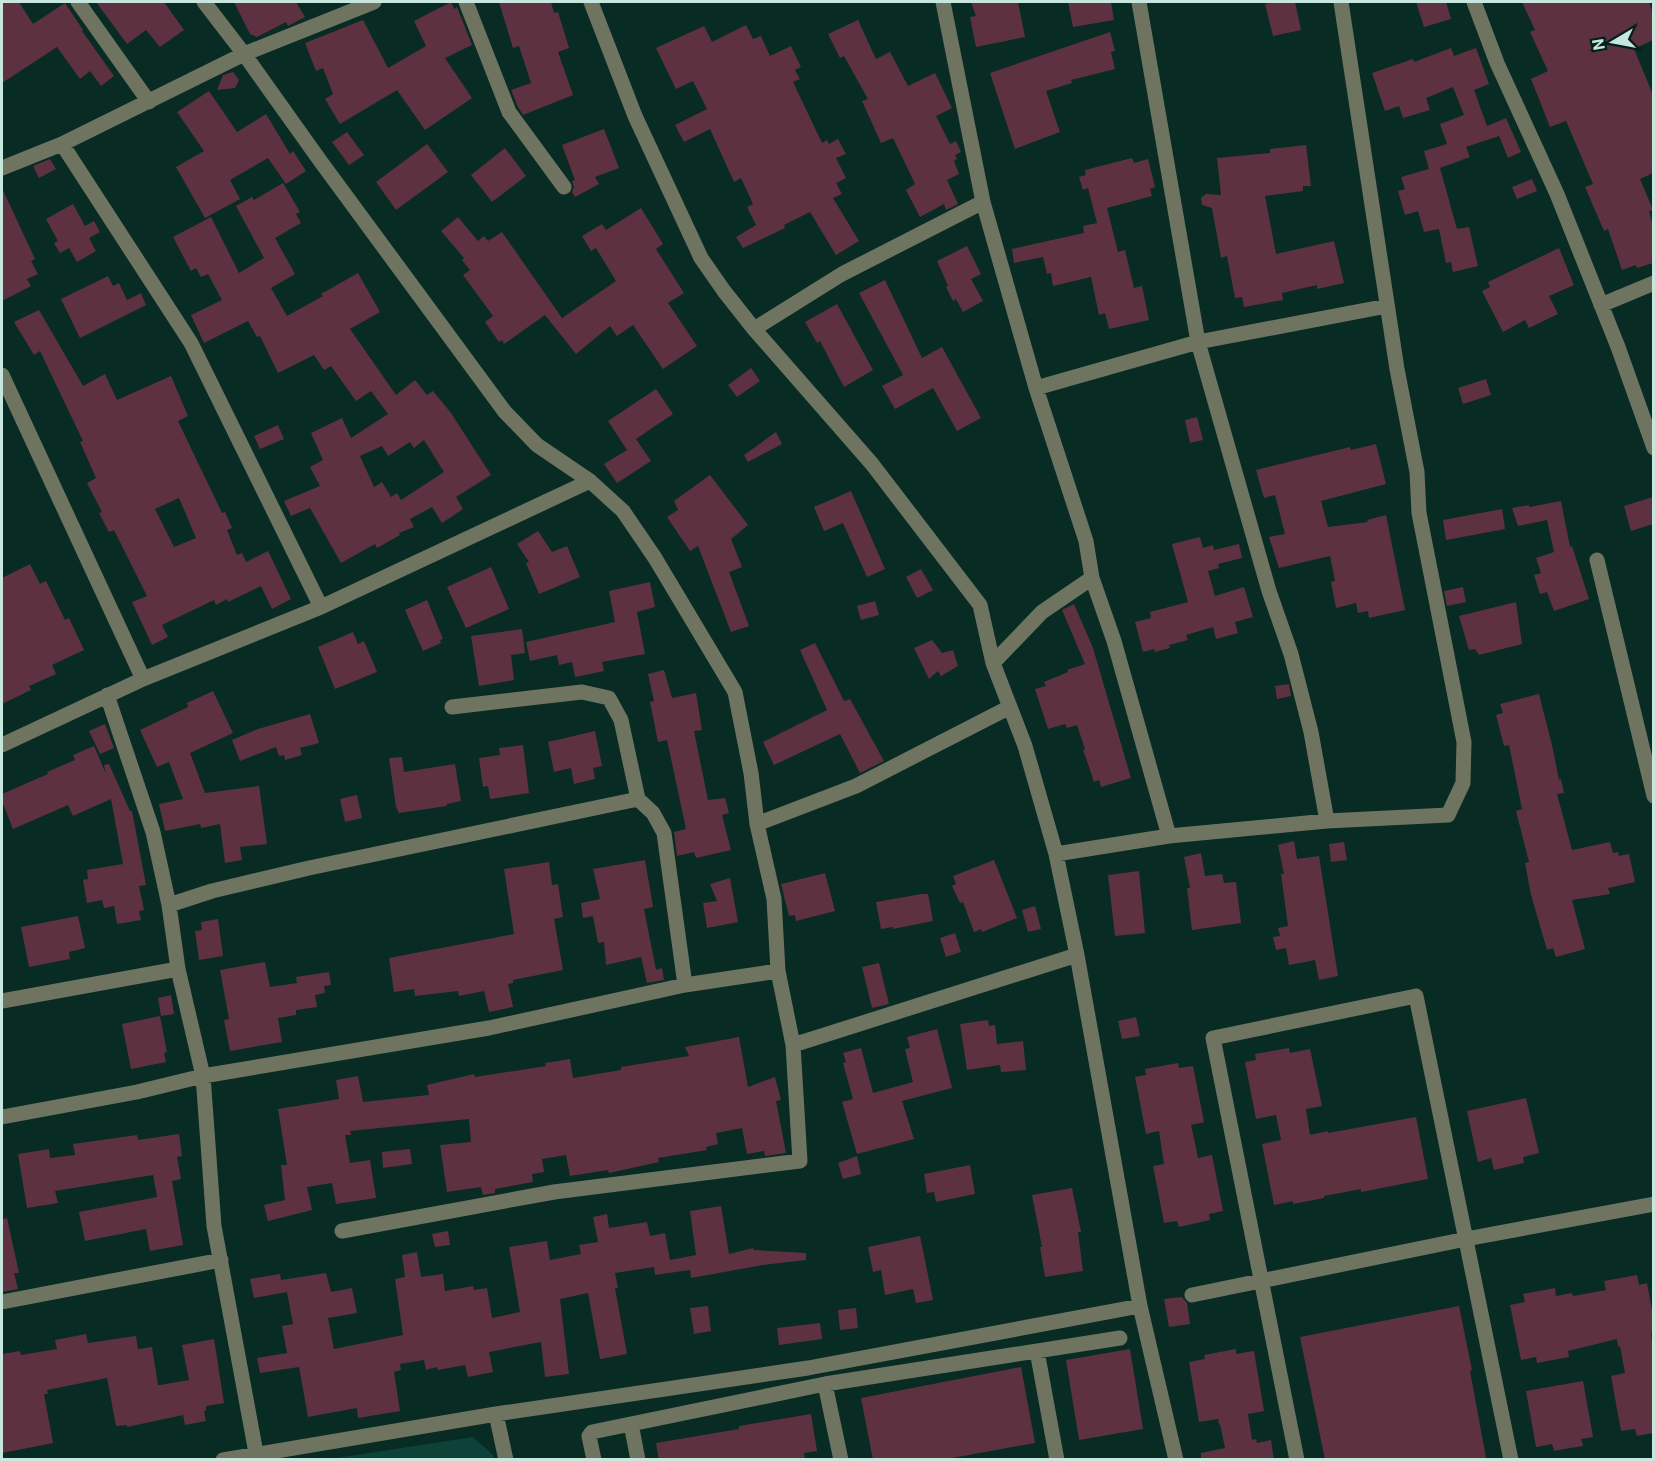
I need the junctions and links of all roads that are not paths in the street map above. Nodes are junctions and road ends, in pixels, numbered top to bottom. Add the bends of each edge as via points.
1 (78, 2) edge
2 (204, 2) edge
3 (375, 2) edge
4 (466, 2) edge
5 (591, 2) edge
6 (943, 2) edge
7 (1139, 2) edge
8 (1341, 2) edge
9 (1474, 2) edge
10 (244, 54) junction
11 (149, 102) junction
12 (62, 144) junction
13 (2, 168) edge
14 (564, 187) dead end
15 (983, 202) junction
16 (1653, 284) edge
17 (1601, 305) junction
18 (1387, 306) junction
19 (754, 329) junction
20 (1198, 342) junction
21 (2, 375) edge
22 (1036, 388) junction
23 (1653, 448) edge
24 (590, 481) junction
25 (1597, 560) dead end
26 (1092, 578) junction
27 (321, 607) junction
28 (993, 663) junction
29 (143, 679) junction
30 (107, 695) junction
31 (452, 707) dead end
32 (1010, 707) junction
33 (2, 745) edge
34 (1653, 796) edge
35 (638, 799) junction
36 (1327, 821) junction
37 (757, 824) junction
38 (1169, 836) junction
39 (1056, 854) junction
40 (169, 905) junction
41 (1077, 955) junction
42 (178, 969) junction
43 (778, 971) junction
44 (685, 985) junction
45 (2, 1001) edge
46 (793, 1045) junction
47 (202, 1077) junction
48 (2, 1117) edge
49 (1653, 1204) edge
50 (342, 1231) dead end
51 (1466, 1239) junction
52 (221, 1260) junction
53 (1261, 1281) junction
54 (1192, 1295) dead end
55 (2, 1302) edge
56 (1140, 1306) junction
57 (1120, 1338) dead end
58 (1037, 1351) junction
59 (825, 1384) junction
60 (496, 1414) junction
61 (632, 1424) junction
62 (256, 1453) junction
63 (223, 1460) edge
64 (506, 1460) edge
65 (594, 1460) edge
66 (639, 1460) edge
67 (841, 1460) edge
68 (1057, 1460) edge
69 (1176, 1460) edge
70 (1297, 1460) edge
71 (1511, 1460) edge

1 - 11 street
2 - 10 street
3 - 10 street
4 - 14 street via 509,112
5 - 19 street via 635,116 701,258
6 - 15 street
7 - 20 street
8 - 18 street
9 - 17 street
10 - 11 street
10 - 24 street via 505,412 537,445
11 - 12 street
12 - 13 street
12 - 27 street via 191,343
15 - 19 street via 842,274
15 - 22 street
16 - 17 street
17 - 23 street
18 - 20 street
18 - 36 street via 1417,472 1419,513 1464,742 1463,783 1448,815
19 - 28 street via 872,464 980,605
20 - 22 street
20 - 36 street via 1269,591 1291,654 1311,732
21 - 29 street
22 - 26 street via 1086,541
24 - 27 street
24 - 37 street via 623,511 735,692
25 - 34 street
26 - 28 street via 1042,612
26 - 38 street via 1114,641
27 - 29 street
28 - 32 street
29 - 30 street
30 - 33 street
30 - 40 street via 153,832
31 - 35 street via 582,692 609,698 621,720
32 - 37 street via 856,786
32 - 39 street
35 - 40 street via 309,868
35 - 44 street via 653,813 664,833
36 - 38 street
37 - 43 street via 774,899
38 - 39 street
39 - 41 street
40 - 42 street
41 - 46 street
41 - 56 street
42 - 45 street
42 - 47 street
43 - 44 street
43 - 46 street
44 - 47 street via 489,1028
46 - 50 street via 800,1161 554,1192
47 - 48 street
47 - 52 street via 214,1226
49 - 51 street
51 - 53 street
51 - 53 street via 1416,996 1213,1038
51 - 71 street
52 - 55 street
52 - 62 street
53 - 54 street
53 - 70 street
56 - 60 street via 808,1368
56 - 69 street
57 - 58 street
58 - 59 street
58 - 68 street
59 - 61 street
59 - 67 street
60 - 62 street
60 - 64 street
61 - 65 street via 592,1432
61 - 66 street
62 - 63 street

